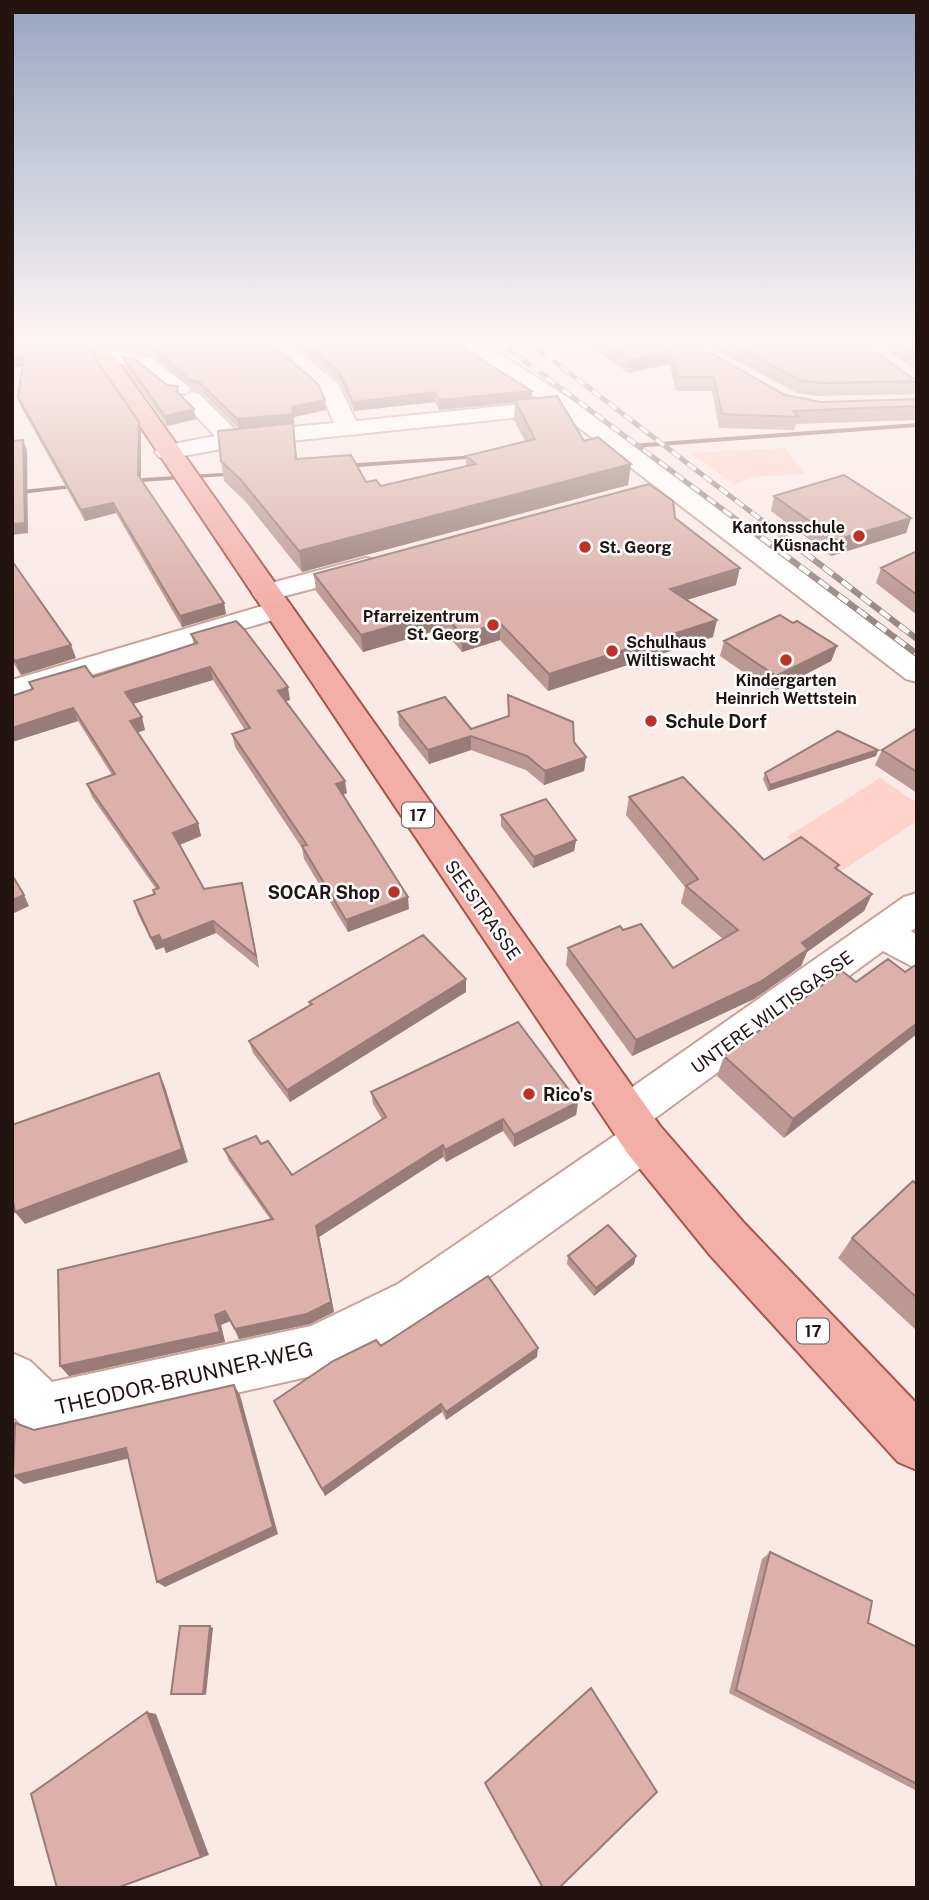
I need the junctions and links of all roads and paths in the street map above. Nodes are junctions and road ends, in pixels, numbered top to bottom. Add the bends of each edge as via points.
1 (153, 431) edge
2 (222, 431) edge
3 (322, 431) edge
4 (597, 431) edge
5 (232, 440) junction
6 (178, 468) junction
7 (666, 485) junction
8 (639, 493) edge
9 (385, 561) edge
10 (272, 601) junction
11 (917, 673) edge
12 (12, 690) edge
13 (917, 907) edge
14 (882, 932) junction
15 (917, 954) edge
16 (635, 1128) junction
17 (12, 1379) edge
18 (917, 1443) edge

1 - 6 main road, SEESTRASSE / 17
2 - 5 street
3 - 5 street
4 - 7 street
5 - 6 street
6 - 10 main road, SEESTRASSE / 17
7 - 8 street
7 - 11 street
9 - 10 street
10 - 12 street
10 - 16 main road, SEESTRASSE / 17
13 - 14 street, UNTERE WILTISGASSE
14 - 15 street
14 - 16 street, UNTERE WILTISGASSE
16 - 17 street, THEODOR-BRUNNER-WEG via 415,1301 316,1350 44,1410
16 - 18 main road, SEESTRASSE / 17 via 727,1239

